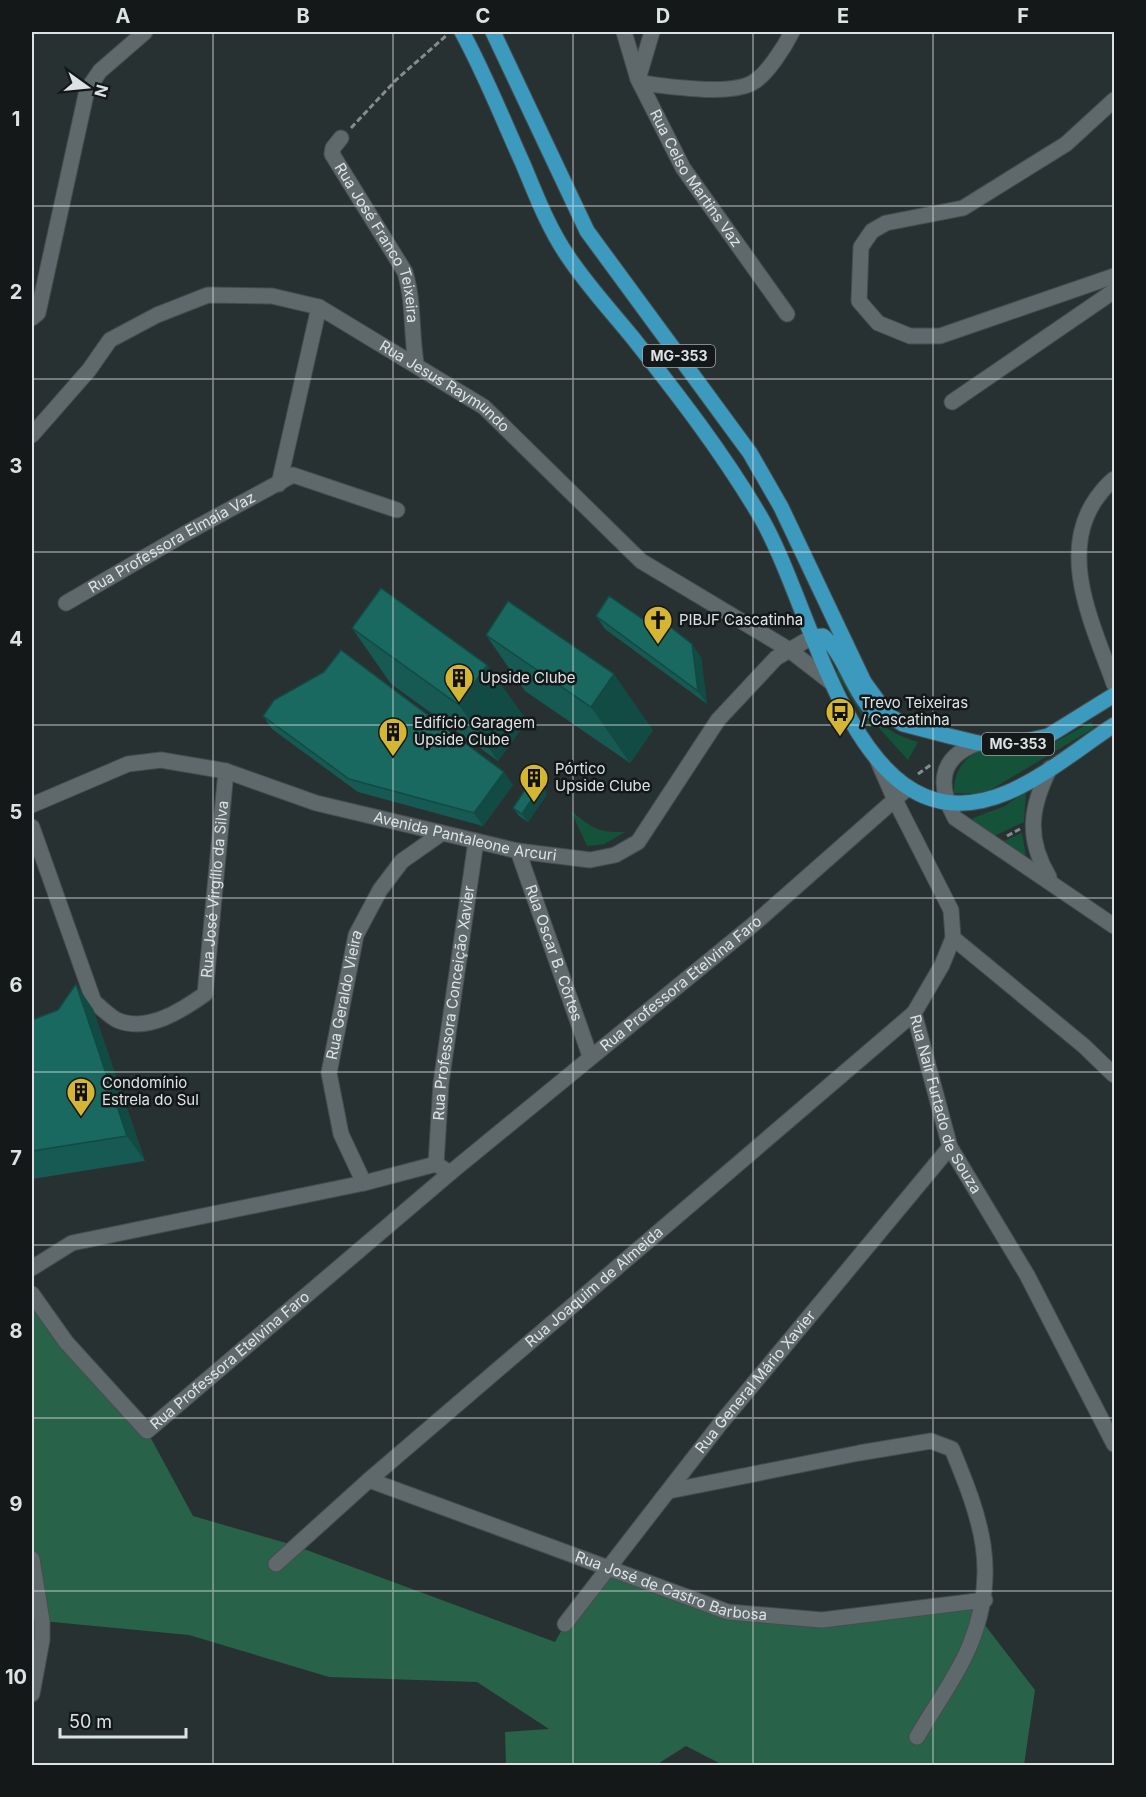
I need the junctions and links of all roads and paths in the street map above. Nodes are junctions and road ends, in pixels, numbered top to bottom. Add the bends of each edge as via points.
1 (145, 32) edge
2 (451, 32) edge
3 (462, 32) edge
4 (493, 32) edge
5 (624, 32) edge
6 (652, 32) edge
7 (792, 32) edge
8 (639, 81) junction
9 (1114, 100) edge
10 (341, 138) joint
11 (1114, 276) edge
12 (1114, 291) edge
13 (319, 307) junction
14 (786, 314) dead end
15 (35, 315) edge
16 (416, 363) junction
17 (952, 402) dead end
18 (32, 435) edge
19 (1114, 479) edge
20 (279, 484) junction
21 (397, 510) dead end
22 (66, 603) dead end
23 (812, 638) junction
24 (788, 649) junction
25 (832, 683) junction
26 (1114, 684) edge
27 (1114, 695) edge
28 (1114, 725) edge
29 (958, 738) junction
30 (978, 743) junction
31 (876, 757) junction
32 (935, 762) dead end
33 (1050, 768) junction
34 (226, 771) junction
35 (915, 784) junction
36 (895, 800) junction
37 (947, 803) junction
38 (32, 805) edge
39 (32, 827) edge
40 (1033, 827) junction
41 (442, 833) junction
42 (476, 841) junction
43 (994, 843) junction
44 (518, 851) junction
45 (1052, 882) junction
46 (1114, 926) edge
47 (953, 938) junction
48 (914, 1013) junction
49 (590, 1056) junction
50 (1114, 1075) edge
51 (950, 1147) junction
52 (436, 1164) junction
53 (450, 1173) junction
54 (364, 1183) junction
55 (32, 1268) edge
56 (32, 1294) edge
57 (1114, 1444) edge
58 (369, 1480) junction
59 (669, 1491) junction
60 (32, 1559) edge
61 (276, 1564) dead end
62 (610, 1566) junction
63 (985, 1600) junction
64 (565, 1624) dead end
65 (32, 1694) edge
66 (917, 1737) dead end

1 - 15 street via 100,71 87,90
2 - 10 path, Rua José Franco Teixeira via 396,80
3 - 23 main road, MG-353 via 544,214 567,255 665,379 761,517
4 - 29 main road, MG-353 via 587,231 750,453 781,507 873,696 888,715 911,726
5 - 8 street, Rua Celso Martins Vaz
6 - 8 street
7 - 8 street via 782,51 752,83 718,90
8 - 14 street, Rua Celso Martins Vaz via 683,168
9 - 11 street via 1066,144 963,208 886,223 872,231 861,247 859,301 878,324 910,336 940,336
10 - 16 street, Rua José Franco Teixeira via 332,154 405,272 411,293
12 - 17 street
13 - 16 street, Rua Jesus Raymundo
13 - 18 street, Rua Jesus Raymundo via 272,296 208,295 157,315 110,340
13 - 20 street
16 - 24 street, Rua Jesus Raymundo via 484,407 640,561
19 - 26 street via 1106,484 1085,515 1077,558 1086,602
20 - 21 street, Rua Professora Elmaia Vaz via 293,476
20 - 22 street, Rua Professora Elmaia Vaz via 188,531
23 - 24 street, Avenida Pantaleone Arcuri
23 - 25 main road, MG-353
23 - 29 main road via 823,636 831,643 858,694 887,724 931,740 947,743
24 - 25 street, Rua Jesus Raymundo
24 - 44 street, Avenida Pantaleone Arcuri via 718,720 638,842 615,855 590,860
25 - 31 main road, MG-353 via 858,734
27 - 30 main road, MG-353 via 1048,736 1008,745
28 - 33 main road, MG-353
29 - 30 main road, MG-353
30 - 37 street via 955,755 948,766 943,791
31 - 35 main road, MG-353
31 - 36 street, Rua Nair Furtado de Souza
32 - 35 path via 917,774
33 - 37 main road, MG-353 via 1013,790 978,803
33 - 40 street via 1036,803
34 - 38 street, Avenida Pantaleone Arcuri via 161,760 128,764
34 - 39 street, Rua José Virgílio da Silva via 205,994 160,1019 138,1024 116,1019 94,1002
34 - 41 street, Avenida Pantaleone Arcuri via 316,803
35 - 36 street, Rua Professora Etelvina Faro
35 - 37 main road, MG-353
36 - 47 street, Rua Nair Furtado de Souza via 951,910
36 - 49 street, Rua Professora Etelvina Faro via 756,923
37 - 43 street via 955,818
40 - 43 path via 1022,828
40 - 45 street via 1037,857
41 - 42 street, Avenida Pantaleone Arcuri
41 - 54 street, Rua Geraldo Vieira via 402,861 380,890 356,935 329,1073 341,1134
42 - 44 street, Avenida Pantaleone Arcuri
42 - 52 street, Rua Professora Conceição Xavier via 441,1083
43 - 45 street
44 - 49 street, Rua Oscar B. Côrtes
45 - 46 street
47 - 48 street, Rua Nair Furtado de Souza
47 - 50 street
48 - 51 street, Rua Nair Furtado de Souza
48 - 58 street, Rua Joaquim de Almeida
49 - 53 street, Rua Professora Etelvina Faro
51 - 57 street, Rua Nair Furtado de Souza via 1027,1275
51 - 59 street, Rua General Mário Xavier
52 - 53 street
52 - 54 street
53 - 56 street, Rua Professora Etelvina Faro via 147,1431 66,1342
54 - 55 street via 72,1243
58 - 61 street, Rua Joaquim de Almeida
58 - 62 street, Rua José de Castro Barbosa
59 - 62 street, Rua General Mário Xavier
59 - 63 street via 932,1441 952,1449 972,1497 985,1550
60 - 65 street via 42,1609 42,1640
62 - 63 street, Rua José de Castro Barbosa via 728,1612 822,1620
62 - 64 street, Rua General Mário Xavier
63 - 66 street via 970,1647

